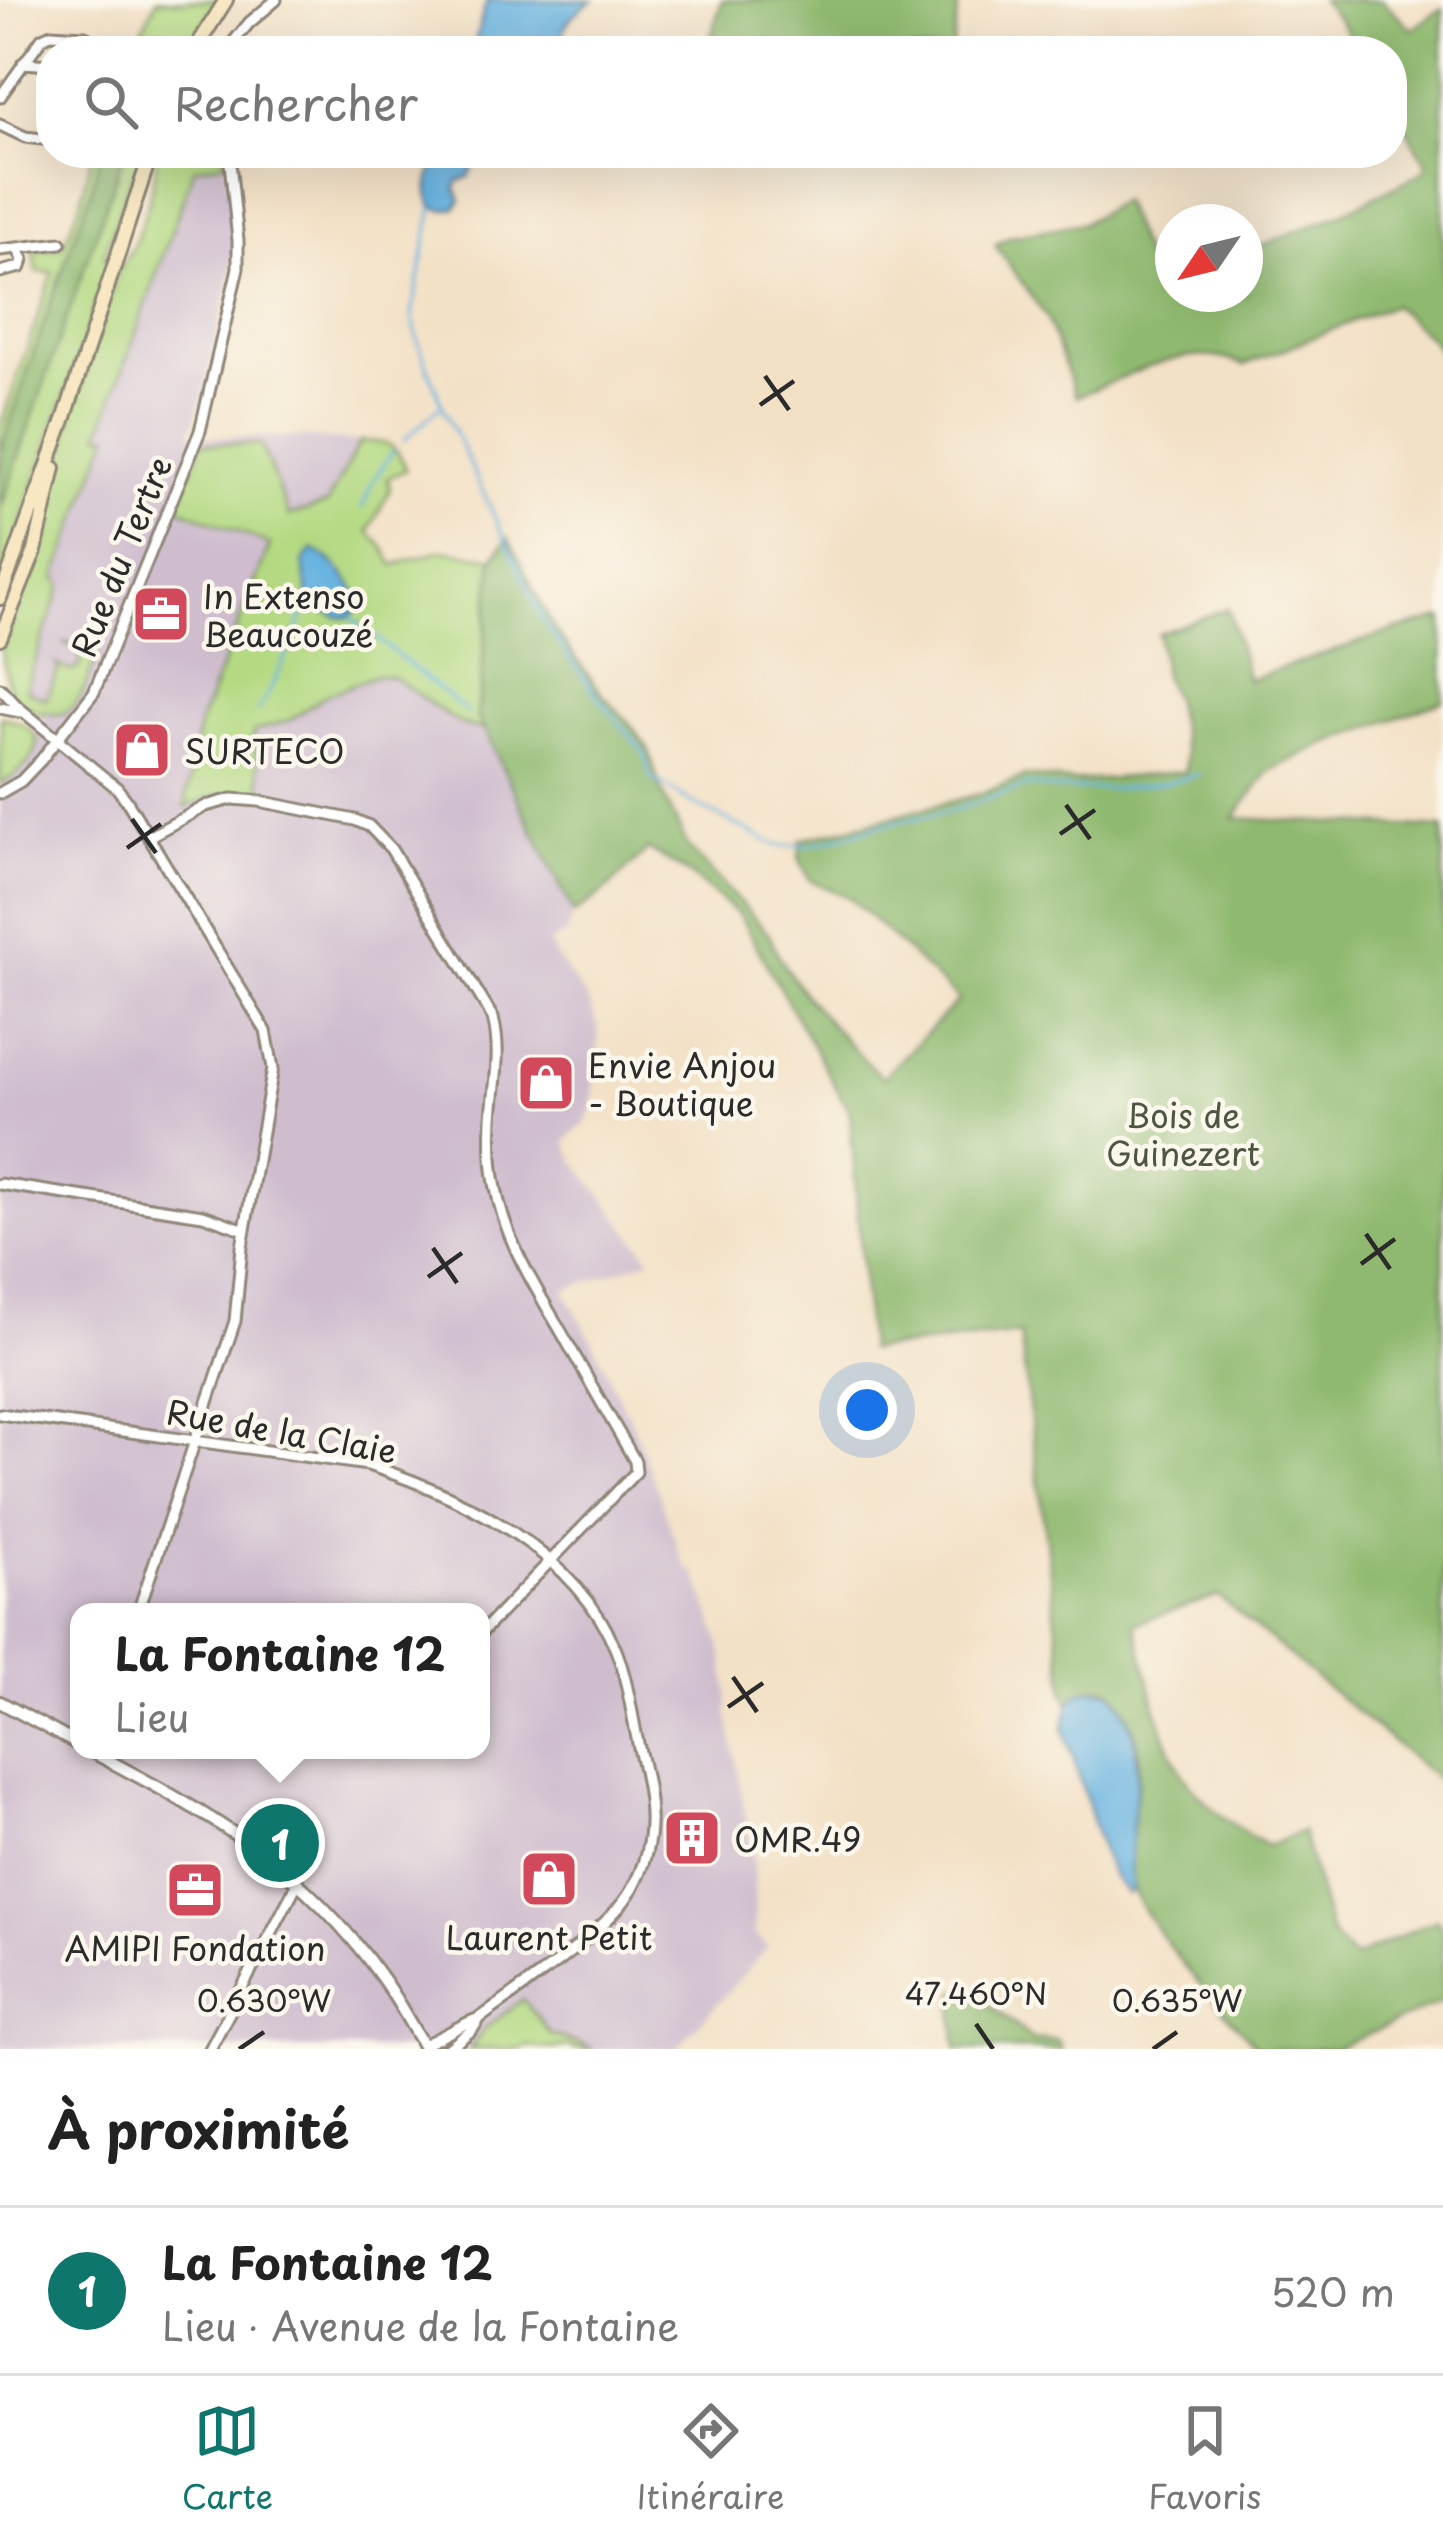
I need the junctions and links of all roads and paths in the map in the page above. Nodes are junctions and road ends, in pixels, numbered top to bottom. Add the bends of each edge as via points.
1 (226, 0) edge
2 (276, 0) edge
3 (46, 36) edge
4 (87, 36) edge
5 (203, 36) edge
6 (238, 36) edge
7 (36, 46) edge
8 (23, 63) junction
9 (36, 64) edge
10 (0, 97) edge
11 (0, 125) edge
12 (36, 138) edge
13 (146, 168) edge
14 (231, 168) edge
15 (62, 243) dead end
16 (0, 250) edge
17 (18, 250) junction
18 (0, 272) edge
19 (217, 300) dead end
20 (231, 305) junction
21 (64, 420) junction
22 (0, 598) edge
23 (0, 638) edge
24 (0, 688) edge
25 (0, 708) edge
26 (25, 713) junction
27 (58, 737) junction
28 (0, 793) edge
29 (150, 836) junction
30 (0, 1184) edge
31 (245, 1230) junction
32 (0, 1414) edge
33 (195, 1441) junction
34 (552, 1562) junction
35 (141, 1603) edge
36 (490, 1625) edge
37 (0, 1702) edge
38 (70, 1740) edge
39 (118, 1759) edge
40 (298, 1882) junction
41 (480, 2018) junction
42 (423, 2047) edge
43 (210, 2049) edge
44 (448, 2049) edge

1 - 5 main road
2 - 6 street
3 - 4 street
7 - 8 street
8 - 9 street
8 - 10 street
11 - 12 street
13 - 21 main road
14 - 20 street, Rue du Tertre via 238,240
15 - 17 street
16 - 17 street
17 - 18 street via 21,267
19 - 20 street
20 - 27 street, Rue du Tertre via 199,435 94,692
21 - 22 main road
21 - 23 main road via 35,551
24 - 26 street
25 - 26 street
26 - 27 street
27 - 28 street, Rue du Tertre
27 - 29 street via 117,788
29 - 31 street via 271,1048
29 - 34 street via 232,799 369,826 482,998 498,1037 492,1151 504,1221 635,1461 629,1481
30 - 31 street via 203,1215
31 - 33 street via 236,1322
32 - 33 street, Rue de la Claie
33 - 34 street, Rue de la Claie via 368,1465 416,1481
33 - 35 street
34 - 36 street
34 - 41 street, Rue de la Claie via 587,1599 616,1652 649,1789 651,1832 622,1904
37 - 38 street
39 - 40 street
40 - 42 street via 377,1971
40 - 43 street
41 - 42 street, Rue de la Claie
41 - 44 street, Rue de la Claie

